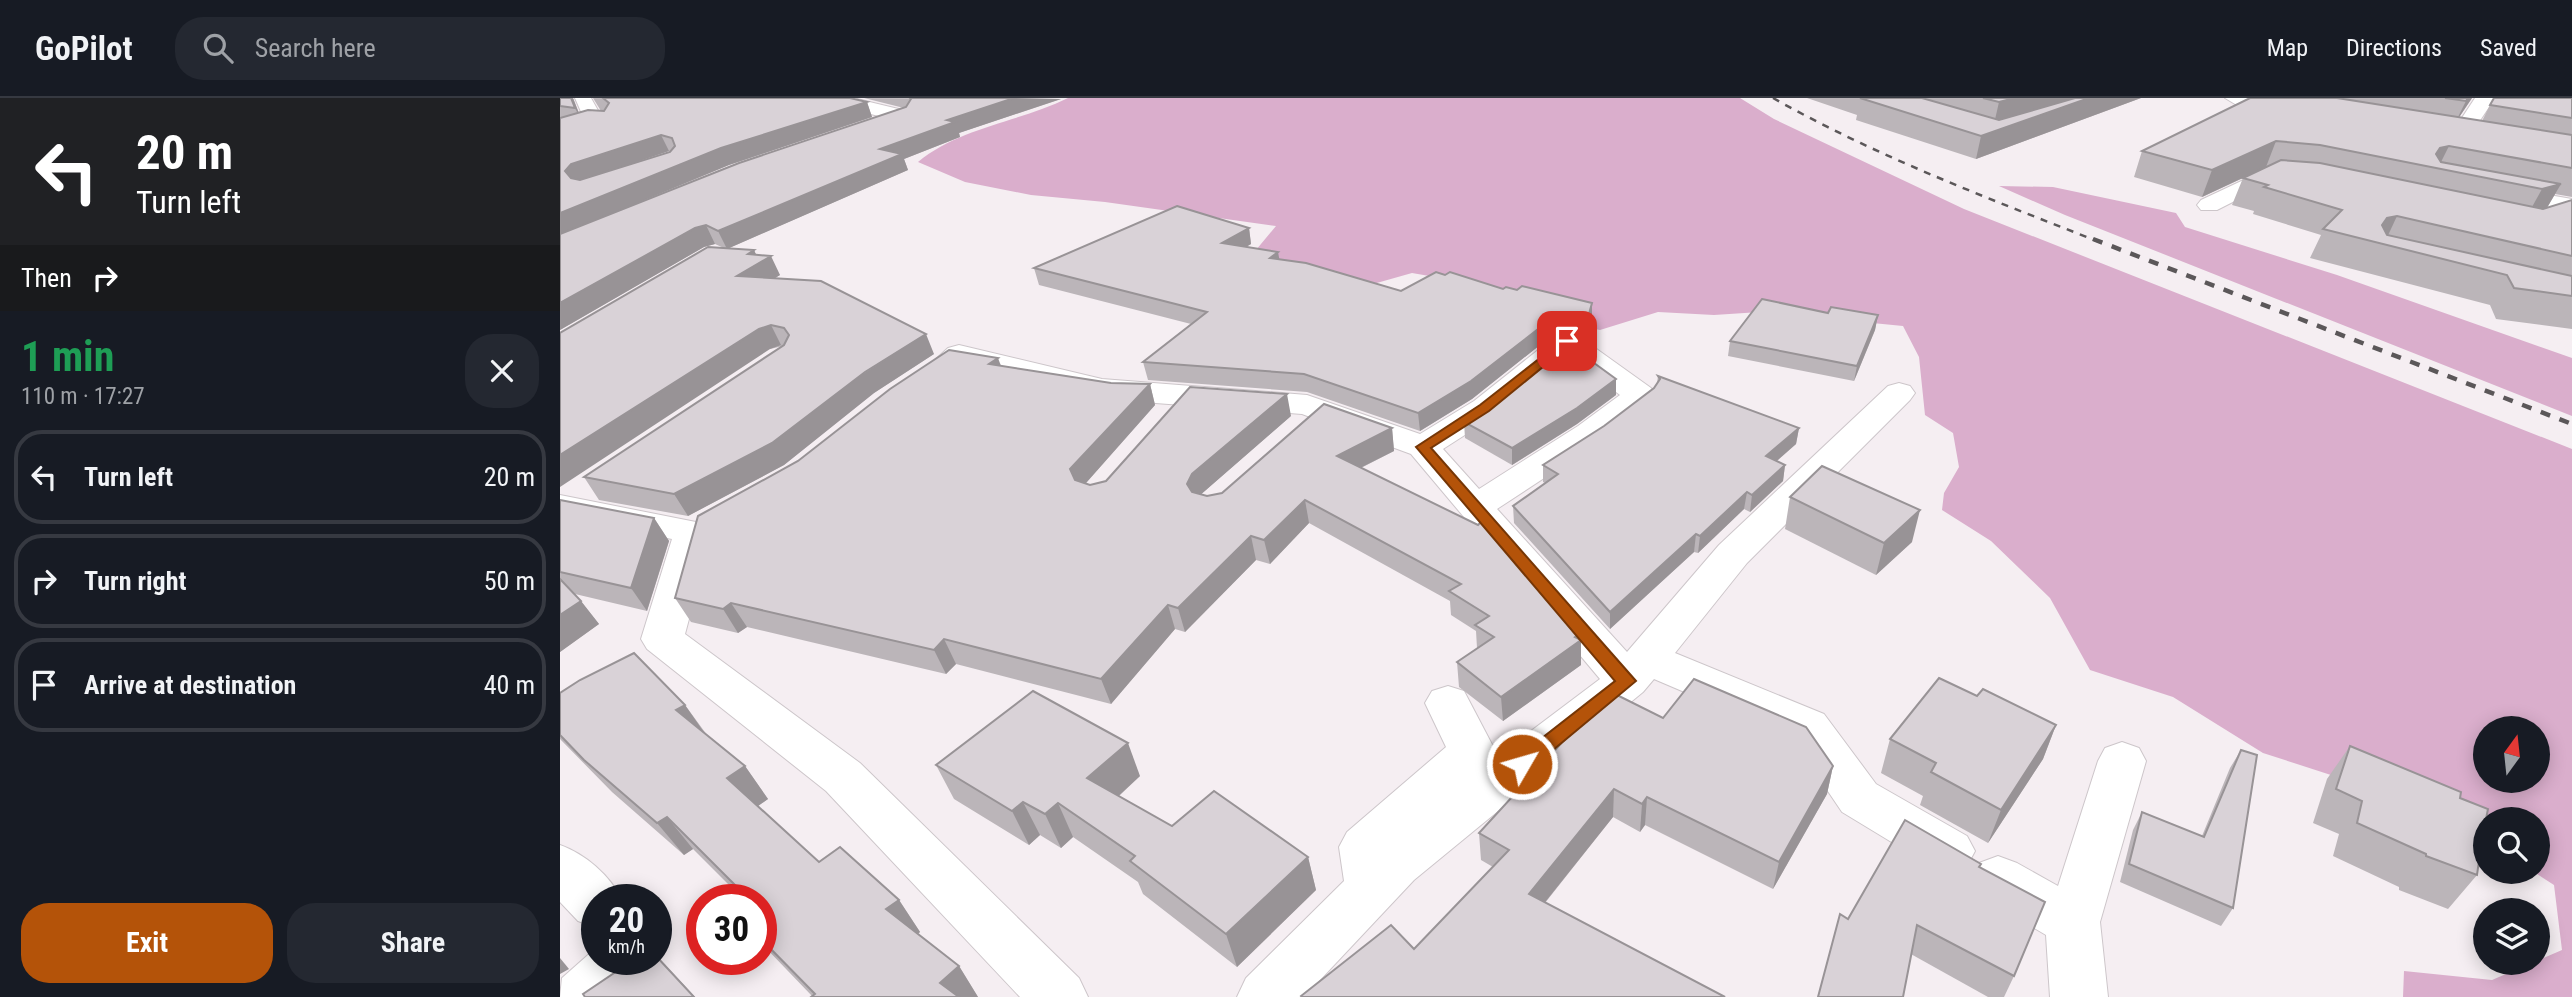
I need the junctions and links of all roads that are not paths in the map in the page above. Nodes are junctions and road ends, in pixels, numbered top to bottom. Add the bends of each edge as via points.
1 (2235, 98) edge
2 (2485, 98) edge
3 (587, 99) edge
4 (560, 105) edge
5 (2308, 106) edge
6 (826, 108) edge
7 (605, 120) edge
8 (853, 134) edge
9 (2485, 140) edge
10 (2309, 180) edge
11 (2481, 189) edge
12 (2209, 205) dead end
13 (2572, 206) edge
14 (2572, 214) edge
15 (2539, 223) edge
16 (928, 374) edge
17 (1899, 393) dead end
18 (1185, 396) junction
19 (1322, 410) junction
20 (1159, 425) edge
21 (1293, 436) edge
22 (1423, 447) junction
23 (571, 499) edge
24 (1476, 506) junction
25 (1636, 670) junction
26 (1448, 702) dead end
27 (2122, 761) dead end
28 (560, 867) edge
29 (581, 888) edge
30 (1372, 888) junction
31 (2073, 922) junction
32 (606, 975) edge
33 (582, 997) edge
34 (1059, 997) edge
35 (1266, 997) edge
36 (2080, 997) edge

1 - 5 street
2 - 9 street via 2453,134
3 - 4 street
3 - 7 street via 593,118
6 - 8 street via 861,106 914,118
10 - 12 street via 2267,176
11 - 13 street
14 - 15 street
16 - 18 street via 958,354 1102,389
17 - 25 street via 1733,554
18 - 19 street
18 - 20 street
19 - 21 street
19 - 22 street
22 - 24 street
22 - 24 street via 1485,408 1567,341 1640,395
23 - 34 street via 705,526 654,656 844,777
24 - 25 street
25 - 30 street
25 - 31 street via 1808,726 1859,799
26 - 30 street via 1472,752 1365,846
27 - 31 street
28 - 29 street
30 - 35 street
31 - 36 street
32 - 33 street

